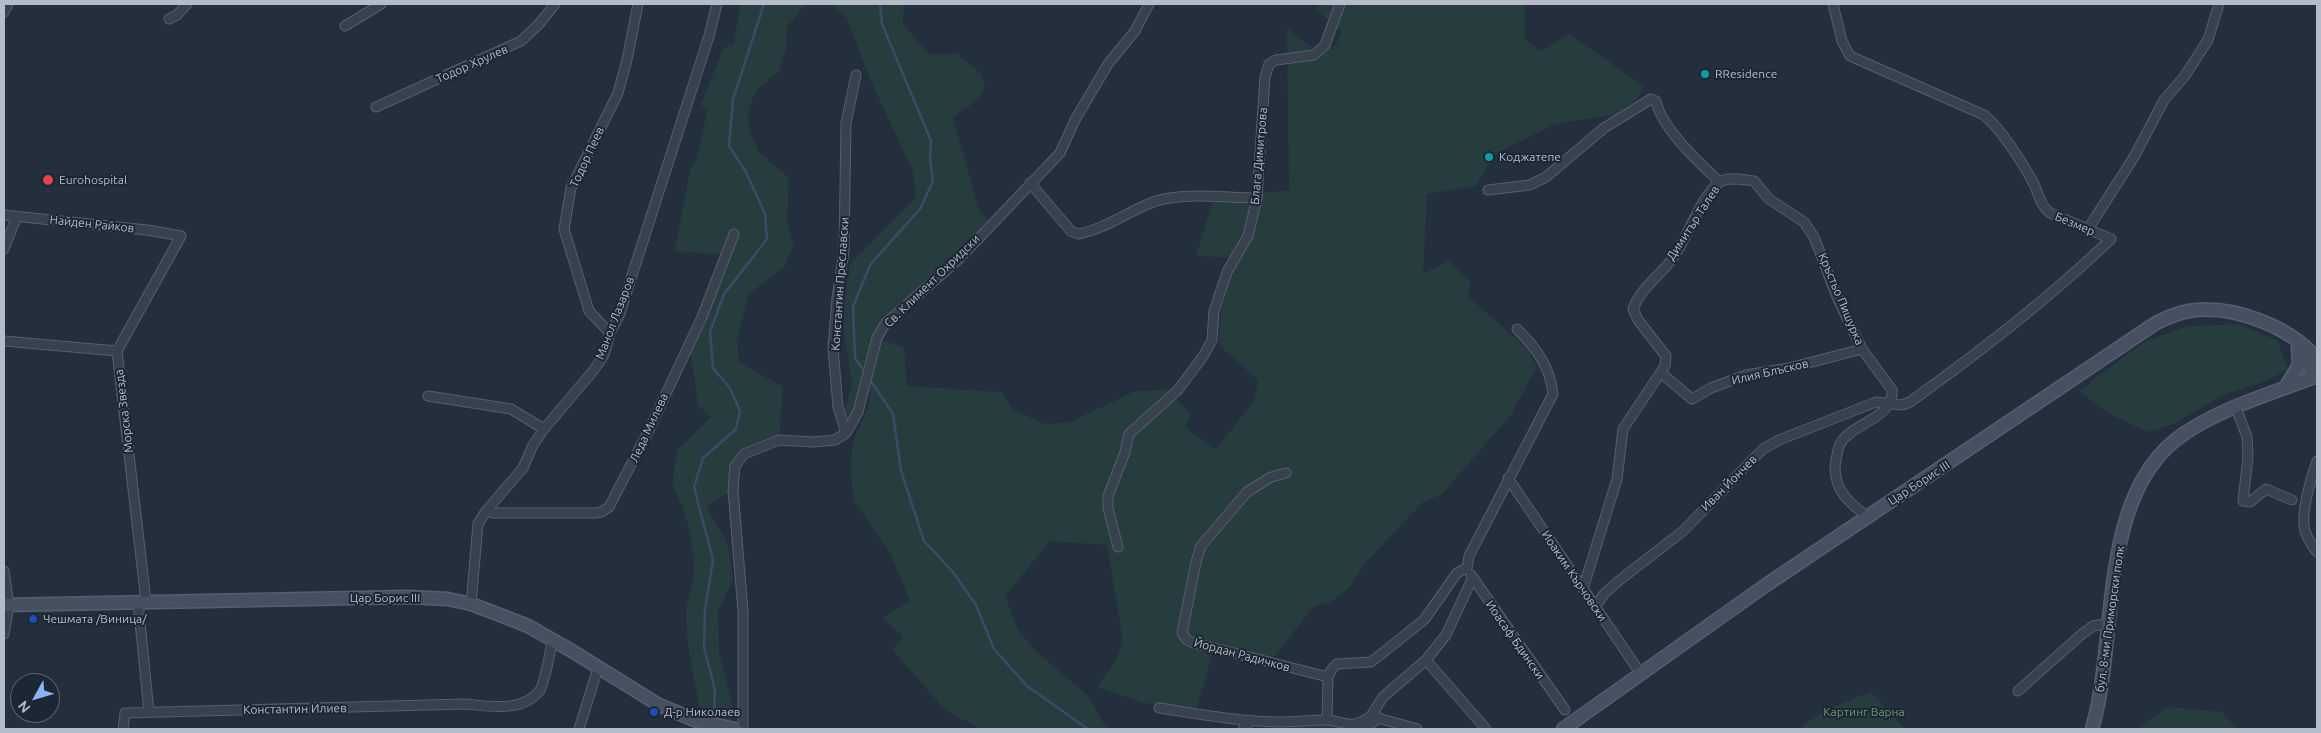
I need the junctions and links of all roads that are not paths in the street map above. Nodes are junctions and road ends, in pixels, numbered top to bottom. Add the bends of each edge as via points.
1 (8, 4) edge
2 (187, 4) edge
3 (381, 4) edge
4 (555, 4) edge
5 (638, 4) edge
6 (717, 4) edge
7 (1149, 4) edge
8 (1340, 4) edge
9 (1833, 4) edge
10 (2219, 4) edge
11 (4, 12) edge
12 (169, 19) dead end
13 (345, 26) dead end
14 (856, 75) dead end
15 (376, 107) dead end
16 (1754, 181) joint
17 (1720, 182) junction
18 (1030, 183) junction
19 (1488, 190) dead end
20 (1257, 198) junction
21 (4, 215) edge
22 (18, 216) junction
23 (2088, 229) junction
24 (734, 234) dead end
25 (181, 236) joint
26 (4, 249) edge
27 (1516, 329) dead end
28 (610, 333) junction
29 (4, 341) edge
30 (2299, 343) junction
31 (2317, 346) edge
32 (1862, 349) junction
33 (117, 351) junction
34 (2317, 359) edge
35 (1661, 373) junction
36 (2316, 376) edge
37 (2285, 388) junction
38 (428, 396) dead end
39 (1889, 404) junction
40 (2236, 408) junction
41 (544, 429) junction
42 (846, 434) junction
43 (2317, 461) edge
44 (1286, 473) dead end
45 (1508, 478) junction
46 (2292, 500) dead end
47 (486, 511) junction
48 (1868, 516) junction
49 (1118, 547) dead end
50 (2317, 552) edge
51 (1467, 568) junction
52 (4, 571) edge
53 (1472, 579) junction
54 (1583, 589) junction
55 (142, 602) junction
56 (471, 604) junction
57 (6, 605) edge
58 (1595, 607) junction
59 (2110, 623) junction
60 (4, 634) edge
61 (553, 640) junction
62 (1426, 660) junction
63 (598, 668) junction
64 (1641, 674) junction
65 (1328, 677) junction
66 (2018, 691) dead end
67 (1159, 708) dead end
68 (1564, 710) dead end
69 (145, 712) junction
70 (1376, 717) junction
71 (1251, 720) junction
72 (1327, 720) junction
73 (729, 728) edge
74 (123, 729) edge
75 (579, 729) edge
76 (743, 729) edge
77 (1243, 729) edge
78 (1362, 729) edge
79 (1417, 729) edge
80 (1486, 729) edge
81 (1563, 729) edge
82 (2092, 729) edge

1 - 11 street
2 - 12 street via 177,16
3 - 13 street
4 - 15 street, Тодор Хрулев via 521,41
5 - 28 street, Тодор Пеев via 618,93 571,188 564,229 590,310
6 - 28 street, Манол Лазаров via 619,316
7 - 18 street, Св. Климент Охридски via 1134,31 1108,64 1060,153
8 - 20 street, Блага Димитрова via 1325,45 1314,55 1276,60 1270,64 1264,77
9 - 23 street, Безмер via 1842,41 1850,56 1984,115 2027,173 2043,207
10 - 23 street via 2208,40 2184,77 2164,100 2134,157
14 - 42 street, Константин Преславски via 846,123 844,251 834,348 838,408
16 - 17 street, Димитър Талев via 1728,179
16 - 32 street, Кръстьо Пишурка via 1769,199 1804,222 1814,237
17 - 19 street via 1693,158 1660,115 1656,101 1651,99 1604,128 1546,177 1530,185
17 - 35 street, Димитър Талев via 1706,198 1673,258 1646,286 1633,309 1666,356
18 - 20 street via 1078,234 1173,197
18 - 42 street, Св. Климент Охридски via 960,258 885,324 877,338 858,412
20 - 49 street, Блага Димитрова via 1248,236 1227,272 1214,311 1212,340 1204,355 1178,390 1129,434 1108,496
21 - 22 street, Найден Райков
22 - 25 street, Найден Райков
22 - 26 street
23 - 39 street, Безмер via 2111,239 2066,282 1910,402
24 - 47 street, Леда Милева via 702,317 649,430 608,507 594,513
25 - 33 street, Морска Звезда
27 - 45 street via 1545,361 1553,394
28 - 41 street, Манол Лазаров via 604,355 593,371
29 - 33 street
30 - 31 street
30 - 34 street, Цар Борис III
30 - 36 street
30 - 37 street via 2299,365
30 - 48 street, Цар Борис III via 2258,320 2233,311 2188,311 2156,322
32 - 35 street, Илия Блъсков via 1789,368 1746,375 1692,399
32 - 39 street, Кръстьо Пишурка via 1892,390 1893,398
33 - 55 street, Морска Звезда
35 - 54 street via 1622,428 1617,478
36 - 37 street, бул. 8-ми Приморски полк
37 - 40 street, бул. 8-ми Приморски полк
38 - 41 street via 511,409
39 - 48 street via 1841,443 1836,460 1835,478 1842,495
39 - 58 street, Иван Йончев via 1876,402 1763,449 1683,531 1620,579
40 - 46 street via 2247,437 2243,501 2250,502 2266,489
40 - 59 street, бул. 8-ми Приморски полк via 2177,438 2157,456 2144,476 2125,522 2118,551
41 - 47 street, Манол Лазаров via 523,468
42 - 76 street via 835,440 779,440 744,454 735,466 733,490 743,611
43 - 50 street via 2303,518 2305,530
44 - 65 street, Йордан Радичков via 1271,477 1247,492 1201,546 1182,633 1194,644
45 - 51 street via 1469,556
45 - 54 street, Иоаким Кърчовски
47 - 56 street, Манол Лазаров via 478,524
48 - 64 street, Цар Борис III
51 - 53 street, Иоасаф Бдински
51 - 65 street via 1456,573 1424,620 1408,635 1371,662 1337,664
52 - 57 street
53 - 62 street via 1446,635
53 - 68 street, Иоасаф Бдински
54 - 58 street, Иоаким Кърчовски
55 - 56 street, Цар Борис III via 407,597
55 - 57 street, Цар Борис III
55 - 69 street, Морска Звезда
56 - 61 street, Цар Борис III via 528,626
57 - 60 street
58 - 64 street, Иоаким Кърчовски
59 - 66 street via 2093,626 2082,634
59 - 82 street, бул. 8-ми Приморски полк
61 - 63 street, Цар Борис III
61 - 69 street, Константин Илиев via 540,690 521,704 503,707 465,704
62 - 70 street via 1383,697
62 - 80 street
63 - 73 street, Цар Борис III via 658,705 697,721
63 - 75 street
64 - 81 street, Цар Борис III
65 - 72 street
67 - 71 street
69 - 74 street via 125,713
70 - 72 street via 1355,725
70 - 78 street
70 - 79 street
71 - 72 street
71 - 77 street

